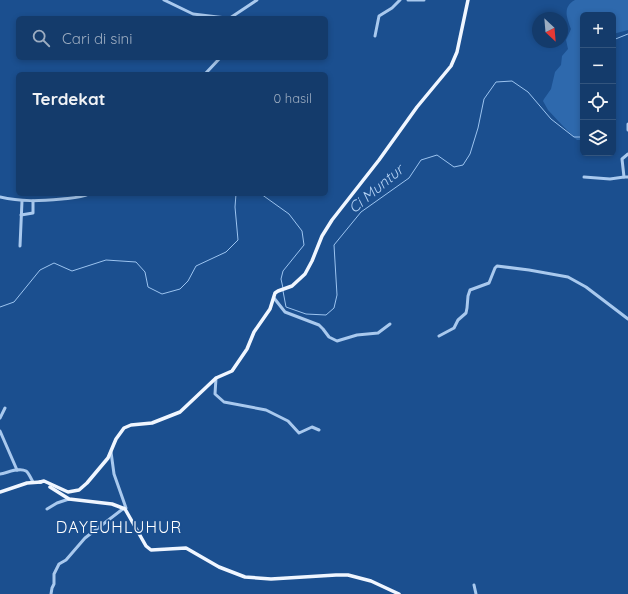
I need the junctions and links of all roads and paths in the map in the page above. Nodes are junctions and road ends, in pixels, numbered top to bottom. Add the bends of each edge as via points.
1 (164, 0) edge
2 (257, 0) edge
3 (400, 0) edge
4 (408, 0) edge
5 (424, 0) edge
6 (468, 0) edge
7 (210, 16) edge
8 (233, 16) edge
9 (375, 36) dead end
10 (218, 60) edge
11 (207, 72) edge
12 (628, 124) edge
13 (628, 130) edge
14 (628, 154) edge
15 (584, 177) dead end
16 (626, 177) edge
17 (82, 196) edge
18 (0, 197) edge
19 (22, 201) junction
20 (33, 201) junction
21 (21, 215) junction
22 (20, 246) dead end
23 (274, 298) junction
24 (628, 319) edge
25 (390, 324) dead end
26 (439, 336) dead end
27 (216, 378) junction
28 (5, 408) dead end
29 (0, 418) edge
30 (318, 430) dead end
31 (0, 432) edge
32 (112, 452) junction
33 (18, 470) junction
34 (0, 474) edge
35 (33, 482) junction
36 (40, 482) junction
37 (0, 492) edge
38 (69, 499) junction
39 (124, 508) junction
40 (47, 509) dead end
41 (128, 512) junction
42 (474, 585) dead end
43 (52, 594) edge
44 (399, 594) edge
45 (476, 594) edge

1 - 7 street via 193,14
2 - 8 street
3 - 9 street via 379,16
4 - 5 street
6 - 23 main road via 457,52 451,66 332,220 305,274 292,286 278,291
10 - 11 street
12 - 13 street
14 - 16 street via 622,159
15 - 16 street
17 - 20 street
18 - 19 street
19 - 20 street
19 - 21 street
20 - 21 street via 33,213
21 - 22 street
23 - 25 street via 285,312 319,325 334,340 378,333
23 - 27 main road via 236,365 230,372
24 - 26 street via 586,287 568,277 497,266 490,282 470,290 466,313 454,328
27 - 30 street via 215,394 224,402 266,410 288,421 299,433 312,427
27 - 32 main road via 180,412 152,423 124,428 116,439
28 - 29 street
31 - 33 street
32 - 36 main road via 87,484 79,490 68,492 44,481
32 - 41 street via 114,474
33 - 34 street
33 - 35 street via 26,472
35 - 36 main road
35 - 37 main road
36 - 38 main road
38 - 39 main road via 112,504
38 - 40 street
39 - 41 main road
39 - 43 street via 85,538 66,560 58,564 54,573
41 - 44 main road via 146,546 152,550 186,548 219,568 245,577 271,579 348,575 370,581
42 - 45 street

